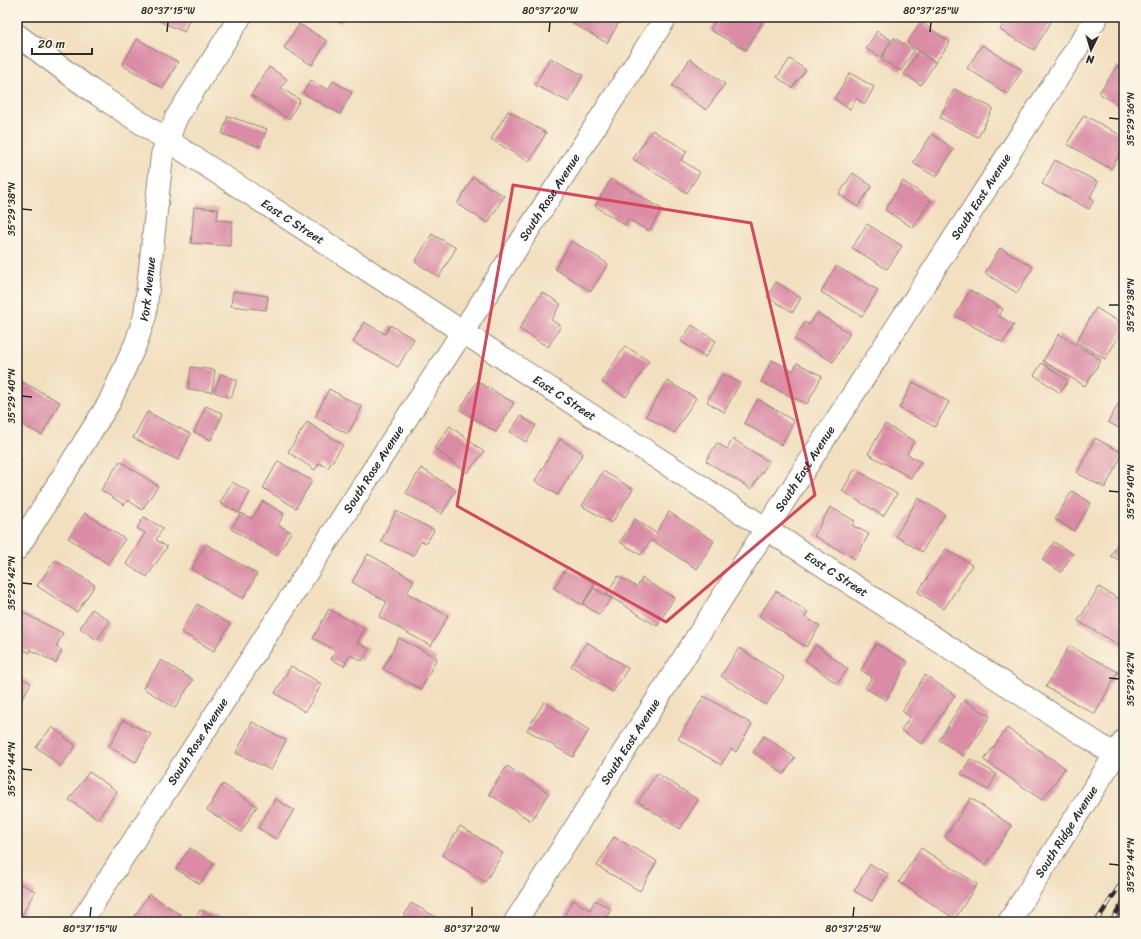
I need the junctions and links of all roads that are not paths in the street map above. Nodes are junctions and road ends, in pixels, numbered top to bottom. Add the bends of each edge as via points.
1 (240, 17) edge
2 (666, 17) edge
3 (1097, 17) edge
4 (17, 35) edge
5 (167, 140) junction
6 (462, 332) junction
7 (766, 529) junction
8 (17, 549) edge
9 (1119, 748) edge
10 (81, 922) edge
11 (516, 922) edge
12 (1009, 922) edge

1 - 5 street, York Avenue via 176,118
2 - 6 street, South Rose Avenue
3 - 7 street, South East Avenue
4 - 5 street, East C Street via 91,90
5 - 6 street, East C Street
5 - 8 street, York Avenue via 162,155 145,316 136,343 108,403
6 - 7 street, East C Street
6 - 10 street, South Rose Avenue
7 - 9 street, East C Street
7 - 11 street, South East Avenue
9 - 12 street, South Ridge Avenue

